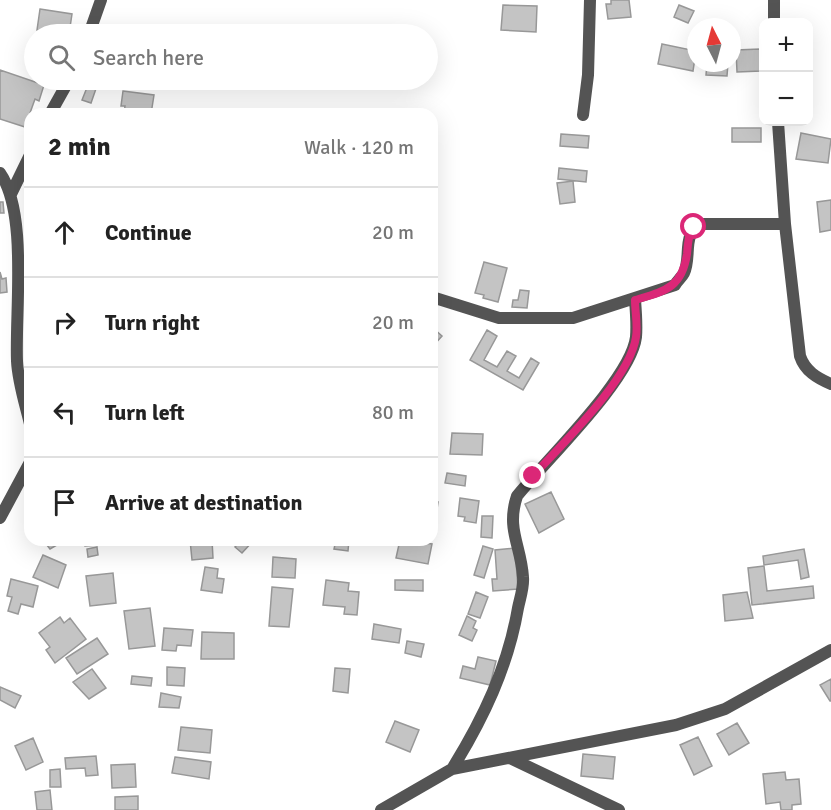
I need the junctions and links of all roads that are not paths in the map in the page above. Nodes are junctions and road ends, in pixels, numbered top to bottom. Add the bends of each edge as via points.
1 (101, 0) edge
2 (590, 0) edge
3 (774, 0) edge
4 (774, 18) edge
5 (93, 24) edge
6 (63, 90) edge
7 (53, 108) edge
8 (582, 115) dead end
9 (778, 126) edge
10 (24, 167) edge
11 (0, 173) edge
12 (11, 194) junction
13 (785, 224) junction
14 (438, 299) edge
15 (635, 300) junction
16 (831, 384) edge
17 (24, 395) edge
18 (24, 473) edge
19 (0, 518) edge
20 (831, 650) edge
21 (510, 758) junction
22 (452, 769) junction
23 (381, 810) edge
24 (619, 810) edge

1 - 5 street
2 - 8 street via 588,75
3 - 4 street
6 - 7 street
9 - 13 street
10 - 12 street
11 - 12 street
12 - 17 street via 17,222 17,361
13 - 15 street via 694,227 689,234 684,271 675,285
13 - 16 street via 800,356 804,366
14 - 15 street via 499,318 531,320 573,318
15 - 22 street via 636,339 621,372 517,496 511,514 523,578 515,625 500,678 480,724
18 - 19 street
20 - 21 street via 724,709 696,719
21 - 22 street
21 - 24 street
22 - 23 street

